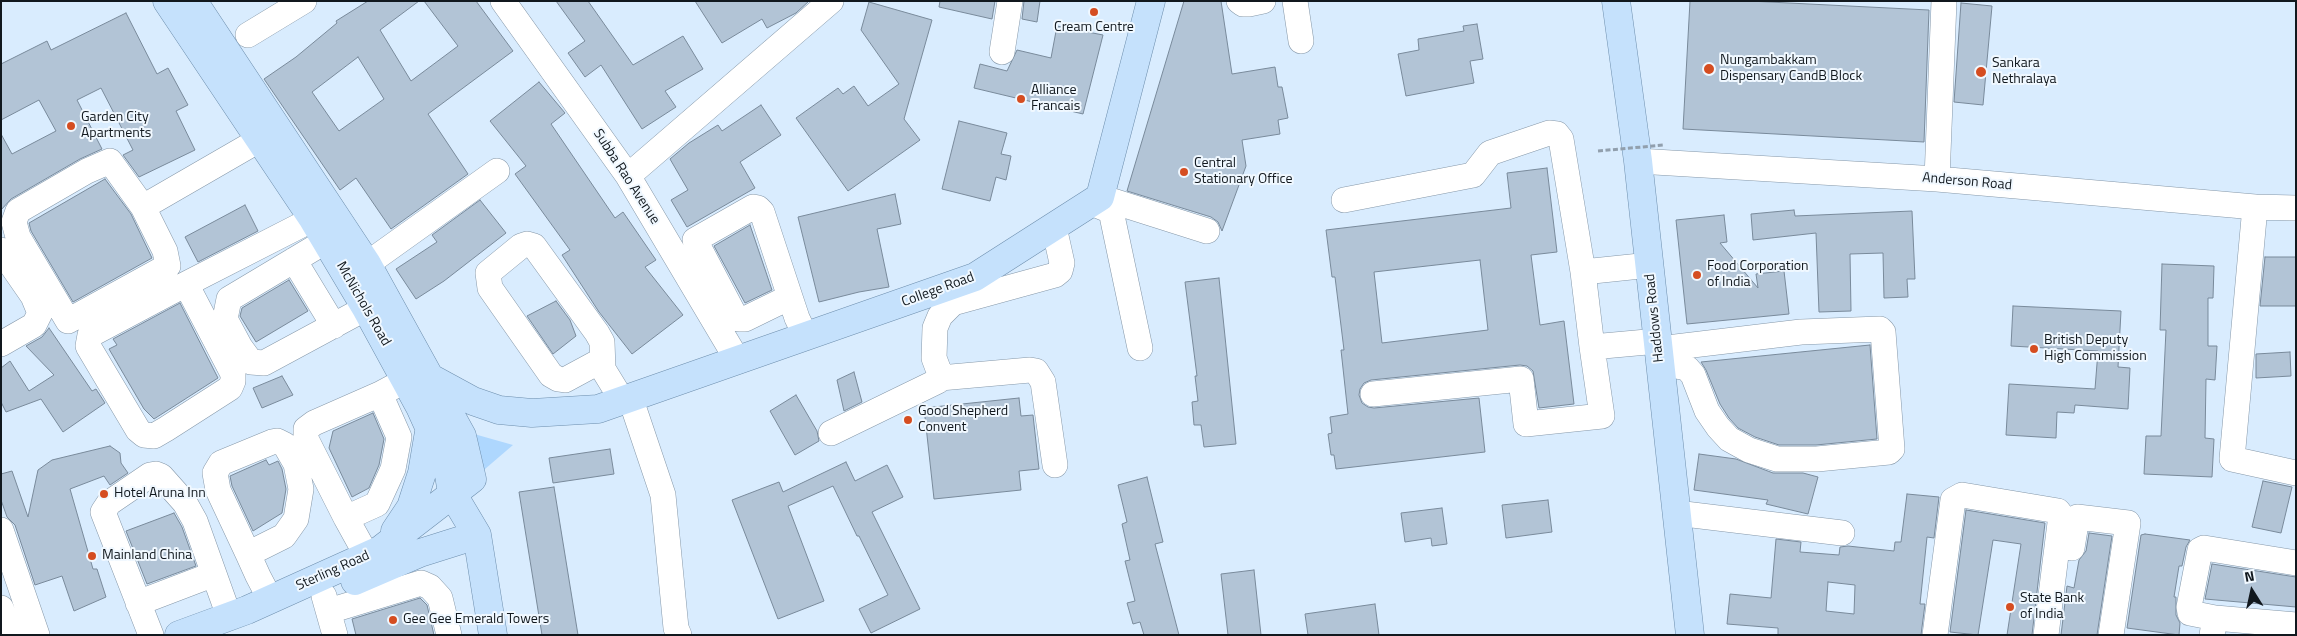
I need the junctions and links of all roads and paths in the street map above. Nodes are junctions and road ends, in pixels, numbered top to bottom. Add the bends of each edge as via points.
1 (167, 1) edge
2 (193, 1) edge
3 (304, 1) edge
4 (503, 1) edge
5 (831, 1) edge
6 (1010, 1) edge
7 (1150, 1) edge
8 (1240, 1) edge
9 (1263, 1) edge
10 (1295, 1) edge
11 (1616, 1) edge
12 (1944, 1) edge
13 (248, 35) dead end
14 (1301, 41) dead end
15 (1002, 52) dead end
16 (259, 140) junction
17 (1664, 145) dead end
18 (1598, 151) dead end
19 (1638, 161) junction
20 (497, 171) dead end
21 (628, 176) junction
22 (1937, 179) junction
23 (1096, 200) junction
24 (1344, 200) dead end
25 (143, 207) junction
26 (2255, 207) junction
27 (2296, 208) edge
28 (1054, 227) junction
29 (319, 230) junction
30 (1207, 231) dead end
31 (698, 237) junction
32 (672, 249) junction
33 (4, 258) edge
34 (295, 259) junction
35 (367, 264) junction
36 (1650, 265) junction
37 (1583, 272) junction
38 (186, 284) junction
39 (790, 297) junction
40 (366, 308) junction
41 (337, 325) junction
42 (806, 337) junction
43 (1, 344) edge
44 (1592, 347) junction
45 (1140, 348) dead end
46 (1659, 351) junction
47 (602, 360) junction
48 (738, 361) junction
49 (417, 378) junction
50 (940, 378) junction
51 (380, 394) junction
52 (1373, 394) dead end
53 (474, 401) junction
54 (616, 402) junction
55 (439, 421) junction
56 (831, 433) dead end
57 (1055, 464) dead end
58 (2296, 473) edge
59 (462, 486) junction
60 (1676, 513) junction
61 (346, 518) junction
62 (2135, 527) dead end
63 (1, 530) edge
64 (1842, 533) dead end
65 (477, 535) junction
66 (376, 551) junction
67 (248, 554) dead end
68 (2296, 563) edge
69 (214, 574) junction
70 (270, 599) junction
71 (138, 603) junction
72 (327, 604) junction
73 (1, 608) edge
74 (231, 625) edge
75 (2213, 626) edge
76 (2296, 626) edge
77 (12, 635) edge
78 (37, 635) edge
79 (151, 635) edge
80 (178, 635) edge
81 (336, 635) edge
82 (449, 635) edge
83 (493, 635) edge
84 (678, 635) edge
85 (1690, 635) edge
86 (1935, 635) edge
87 (2046, 635) edge
88 (2059, 635) edge
89 (2111, 635) edge
90 (2122, 635) edge

1 - 16 main road, McNichols Road
2 - 35 main road, McNichols Road
3 - 13 street
4 - 21 street, Subba Rao Avenue
5 - 21 street
6 - 15 street
7 - 23 main road
8 - 9 street via 1243,4
10 - 14 street
11 - 19 main road, Haddows Road
12 - 22 street
16 - 25 street
16 - 29 main road, McNichols Road
17 - 18 path, bridge
19 - 22 street, Anderson Road
19 - 36 main road, Haddows Road
20 - 35 street
21 - 32 street, Subba Rao Avenue
22 - 26 street, Anderson Road
23 - 28 main road, College Road
23 - 30 street
23 - 45 street via 1111,211
24 - 37 street via 1473,175 1490,153 1549,133 1557,134 1561,139
25 - 25 street via 166,252 168,266 68,321 18,237 14,222 18,211 110,160
26 - 27 street, Anderson Road
26 - 58 street via 2232,459
28 - 42 main road, College Road via 975,277
28 - 50 street via 1062,263 1056,275 956,301 940,316 933,338
29 - 34 street
29 - 38 street
29 - 40 main road, McNichols Road
31 - 32 street
31 - 39 street via 695,240 739,319
31 - 39 street via 753,207 758,208
32 - 48 street, Subba Rao Avenue
33 - 43 street via 33,296 40,313 34,325
34 - 41 street
34 - 41 street via 229,299 225,319 240,347 250,362 264,363
35 - 49 main road, McNichols Road
36 - 37 street
36 - 46 main road, Haddows Road
37 - 44 street
38 - 38 street via 233,374 233,381 230,388 166,429 154,436 144,435 88,346 90,335
39 - 42 street
40 - 41 street
40 - 49 main road, McNichols Road
42 - 48 main road, College Road
44 - 46 street
44 - 52 street via 1602,416 1526,424 1521,379
46 - 46 street via 1801,332 1880,329 1883,332 1892,449 1889,452 1817,460 1778,459 1749,450 1729,439 1718,427 1687,368
46 - 60 main road, Haddows Road
47 - 47 street via 602,342 598,333 534,246 521,246 488,273 490,288 551,375 565,380
47 - 54 street
48 - 54 main road, College Road
49 - 51 street
49 - 53 main road
49 - 55 main road
50 - 56 street
50 - 57 street via 1036,371 1042,382
51 - 61 street via 399,437 393,470 377,504
51 - 61 street via 314,423 306,430 306,439
53 - 54 main road via 500,410 532,414
53 - 55 main road
54 - 84 street via 663,495
55 - 59 main road via 448,469
55 - 66 main road via 410,507
59 - 65 main road
59 - 66 main road, Sterling Road
60 - 64 street
60 - 85 main road, Haddows Road
61 - 66 street
62 - 90 street
63 - 78 street
65 - 72 main road, Sterling Road via 420,553
65 - 83 main road
66 - 70 main road, Sterling Road
67 - 70 street
68 - 75 street via 2204,548 2200,550 2190,613
69 - 71 street
69 - 71 street via 185,503 160,476 150,475 109,503 103,512
69 - 74 street
70 - 74 main road, Sterling Road
71 - 79 street
72 - 74 main road, Sterling Road
72 - 81 street
72 - 82 street via 421,583 440,598
73 - 77 street
74 - 80 main road, Sterling Road
75 - 76 street
86 - 87 street via 1953,500 1962,496 2058,511 2061,515
88 - 89 street via 2077,517 2128,523

